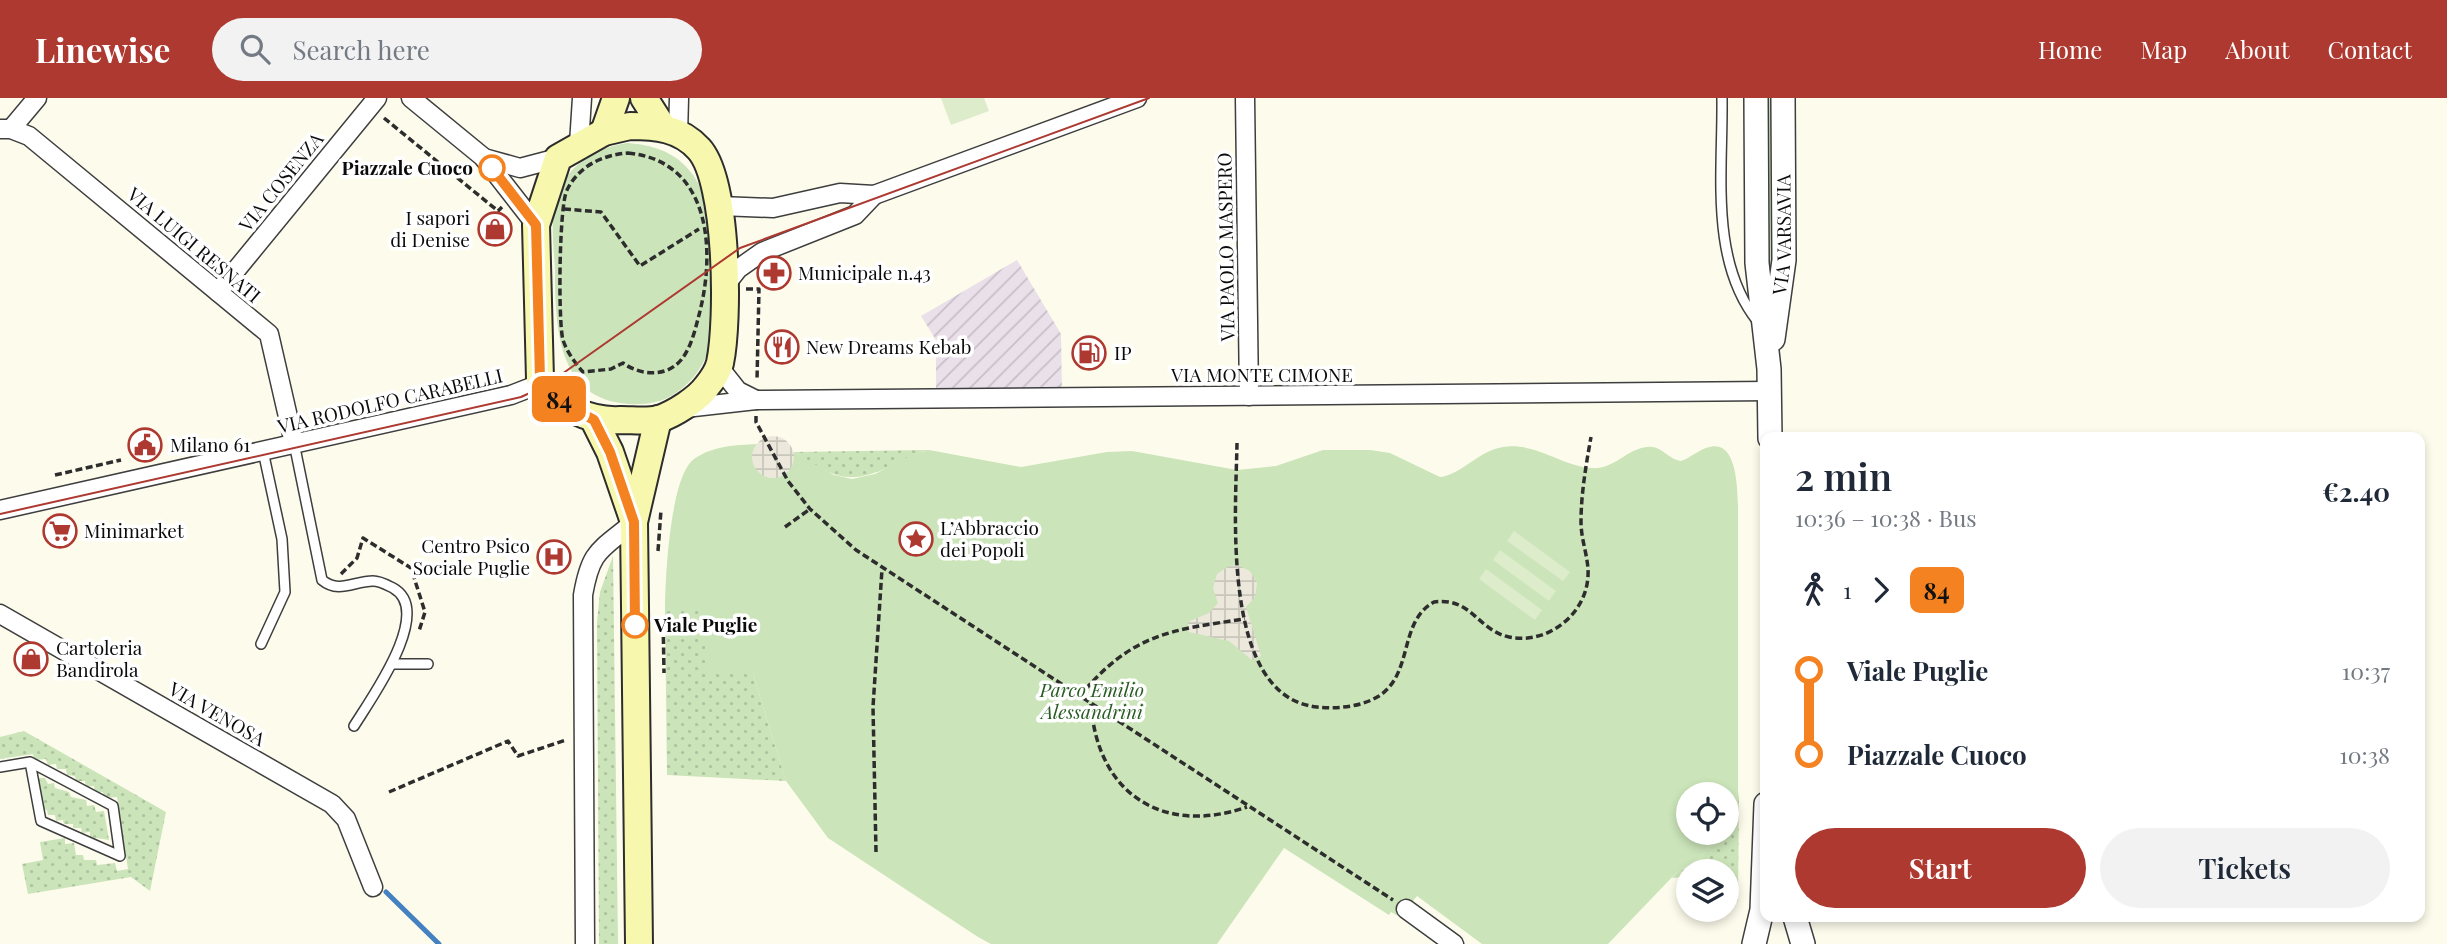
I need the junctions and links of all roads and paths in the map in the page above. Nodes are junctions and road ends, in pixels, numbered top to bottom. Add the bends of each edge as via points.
1 (37, 98) edge
2 (411, 98) edge
3 (582, 98) edge
4 (616, 98) edge
5 (644, 98) edge
6 (679, 98) edge
7 (1137, 98) edge
8 (1245, 98) edge
9 (1722, 98) edge
10 (1756, 98) edge
11 (1783, 98) edge
12 (377, 105) edge
13 (5, 129) edge
14 (670, 130) junction
15 (604, 132) junction
16 (569, 151) junction
17 (483, 157) junction
18 (874, 195) junction
19 (561, 208) junction
20 (498, 211) dead end
21 (712, 216) junction
22 (536, 225) junction
23 (706, 246) dead end
24 (723, 289) junction
25 (759, 289) dead end
26 (218, 292) junction
27 (1763, 328) junction
28 (719, 367) junction
29 (1769, 380) junction
30 (542, 383) junction
31 (1249, 396) junction
32 (756, 397) junction
33 (669, 414) junction
34 (594, 420) junction
35 (1770, 432) edge
36 (1591, 437) dead end
37 (294, 443) junction
38 (1237, 443) dead end
39 (262, 451) junction
40 (121, 460) dead end
41 (55, 475) dead end
42 (810, 509) junction
43 (0, 510) edge
44 (634, 522) junction
45 (785, 527) dead end
46 (882, 569) junction
47 (0, 614) edge
48 (663, 616) dead end
49 (1245, 619) junction
50 (261, 644) dead end
51 (392, 664) junction
52 (428, 664) dead end
53 (664, 673) dead end
54 (1079, 696) junction
55 (1091, 704) junction
56 (354, 726) dead end
57 (571, 738) dead end
58 (30, 762) junction
59 (0, 767) edge
60 (390, 792) dead end
61 (1248, 807) junction
62 (876, 852) dead end
63 (373, 887) dead end
64 (1406, 909) joint
65 (1760, 918) edge
66 (1797, 922) edge
67 (585, 944) edge
68 (639, 944) edge
69 (1454, 944) edge
70 (1754, 944) edge
71 (1803, 944) edge

1 - 13 street
2 - 17 street
3 - 16 street
4 - 15 main road
5 - 14 main road
6 - 14 street
7 - 18 street
8 - 31 street, VIA PAOLO MASPERO
9 - 27 lane, VIA VARSAVIA via 1723,249 1746,308
10 - 27 street, VIA VARSAVIA via 1757,263
11 - 29 street, VIA VARSAVIA via 1784,260
12 - 20 path
12 - 26 street, VIA COSENZA
13 - 26 street, VIA LUIGI RESNATI via 29,136
14 - 15 main road via 631,126
14 - 21 main road via 705,156 714,178
15 - 16 main road
16 - 17 street via 520,168
16 - 22 main road
17 - 22 street
18 - 21 street via 840,193
18 - 24 street via 855,215 762,252
19 - 21 path via 601,212 640,266
19 - 21 path via 574,179 596,160 643,155 659,159 684,178 698,204
19 - 23 path via 562,338 583,372 623,363 635,372 655,374 680,362 694,336 705,294
21 - 24 main road
22 - 30 main road via 537,355
24 - 28 main road
25 - 32 path
26 - 37 street, VIA LUIGI RESNATI via 272,340
27 - 29 street, VIA VARSAVIA
28 - 32 street via 738,391
28 - 33 main road via 705,389
29 - 31 street, VIA MONTE CIMONE
29 - 35 street, VIA VARSAVIA
30 - 34 main road
30 - 37 street, VIA RODOLFO CARABELLI via 512,396
31 - 32 street, VIA MONTE CIMONE
32 - 33 street, VIA MONTE CIMONE
32 - 42 path via 756,422 788,481
33 - 34 main road
33 - 44 main road
34 - 44 main road
36 - 49 path via 1581,524 1588,579 1578,607 1545,635 1508,637 1457,602 1434,602 1416,618 1395,682 1357,705 1327,708 1298,702 1276,687 1257,658
37 - 39 street, VIA RODOLFO CARABELLI
37 - 51 lane via 322,580 339,588 376,581 398,590 405,601 406,626
38 - 49 path via 1237,584
39 - 43 street, VIA RODOLFO CARABELLI
39 - 50 lane via 282,539 285,592
40 - 41 path
42 - 45 path
42 - 46 path
44 - 67 street via 588,565 583,595
44 - 68 main road
46 - 54 path
46 - 62 path via 873,707
47 - 63 street, VIA VENOSA via 332,804 346,818
48 - 53 path
49 - 54 path via 1176,629 1144,641 1105,668
51 - 52 lane
51 - 56 lane
54 - 55 path
55 - 61 path
55 - 61 path via 1102,759 1127,792 1144,804 1185,817
57 - 60 path via 518,757 508,741
58 - 58 lane via 113,806 120,856 41,821
58 - 59 lane
61 - 64 path
64 - 69 street
65 - 70 street
66 - 71 street

